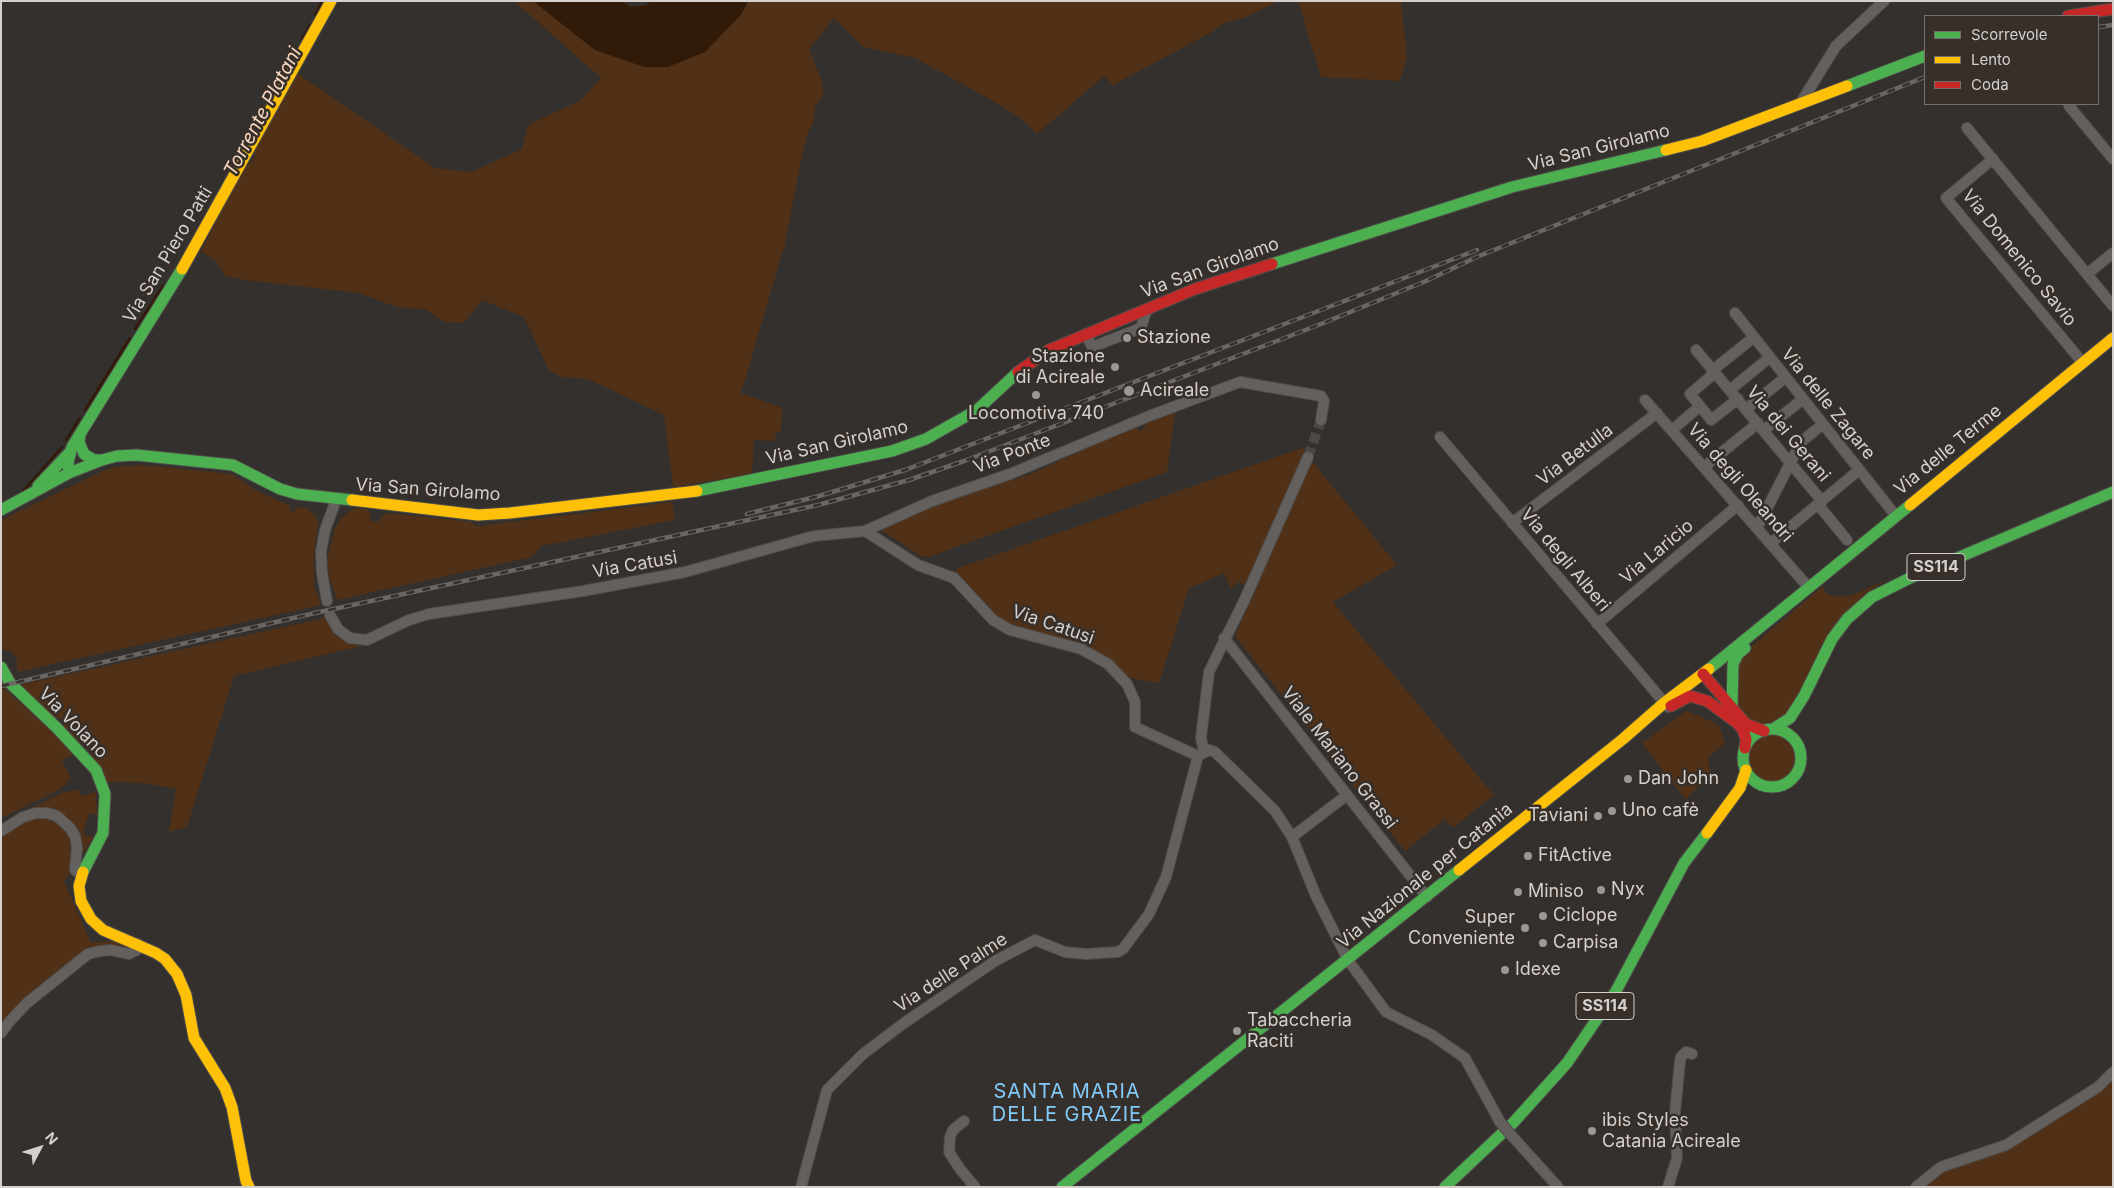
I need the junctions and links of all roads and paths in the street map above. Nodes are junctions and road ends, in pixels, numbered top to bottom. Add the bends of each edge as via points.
1 (330, 1) edge
2 (1884, 1) edge
3 (2113, 9) edge
4 (2074, 15) edge
5 (1924, 56) edge
6 (1799, 105) junction
7 (2069, 106) dead end
8 (1967, 128) dead end
9 (1993, 159) junction
10 (2113, 159) edge
11 (2113, 253) edge
12 (2087, 274) junction
13 (2113, 306) edge
14 (1147, 308) junction
15 (1734, 313) dead end
16 (1086, 334) junction
17 (1754, 337) junction
18 (2112, 340) edge
19 (1696, 350) dead end
20 (1770, 357) junction
21 (2083, 363) junction
22 (1713, 370) junction
23 (1786, 377) junction
24 (1730, 390) junction
25 (1738, 399) junction
26 (1803, 399) junction
27 (1645, 400) dead end
28 (1700, 406) junction
29 (1746, 409) junction
30 (1657, 413) junction
31 (1321, 420) tunnel mouth
32 (1823, 424) junction
33 (1761, 427) junction
34 (1672, 430) junction
35 (80, 434) junction
36 (1440, 438) dead end
37 (70, 452) junction
38 (1308, 457) tunnel mouth
39 (102, 460) junction
40 (1790, 462) junction
41 (1704, 467) junction
42 (1859, 470) junction
43 (69, 473) junction
44 (2113, 492) edge
45 (27, 496) junction
46 (336, 500) junction
47 (1822, 501) junction
48 (1738, 505) junction
49 (1, 510) edge
50 (1896, 516) junction
51 (1512, 523) junction
52 (1757, 528) junction
53 (865, 531) junction
54 (1847, 540) dead end
55 (1771, 543) junction
56 (1808, 589) junction
57 (327, 601) dead end
58 (330, 615) dead end
59 (1597, 624) junction
60 (1224, 638) junction
61 (1, 667) edge
62 (1703, 674) junction
63 (1804, 696) junction
64 (1666, 705) junction
65 (1726, 709) junction
66 (1769, 730) junction
67 (1796, 741) junction
68 (1745, 748) junction
69 (1201, 754) junction
70 (1746, 770) junction
71 (1762, 785) junction
72 (1347, 795) junction
73 (1732, 801) junction
74 (1, 830) edge
75 (1292, 838) junction
76 (82, 876) junction
77 (1427, 897) junction
78 (138, 944) junction
79 (1348, 960) junction
80 (1, 1033) edge
81 (1692, 1054) dead end
82 (2113, 1072) edge
83 (964, 1121) dead end
84 (249, 1187) edge
85 (801, 1187) edge
86 (975, 1187) edge
87 (1062, 1187) edge
88 (1445, 1187) edge
89 (1558, 1187) edge
90 (1668, 1187) edge
91 (1916, 1187) edge

1 - 35 street, Via San Piero Patti via 193,251
2 - 6 street via 1836,46
3 - 4 street
5 - 6 street, Via San Girolamo
6 - 14 street, Via San Girolamo via 1702,141 1503,190 1236,274
7 - 10 street
8 - 9 street
9 - 12 street
9 - 21 street, Via Domenico Savio via 1946,198
11 - 12 street
12 - 13 street
14 - 16 street, Via San Girolamo
14 - 16 street via 1140,328 1092,347
15 - 17 street, Via delle Zagare
16 - 46 street, Via San Girolamo via 1034,359 977,410 943,431 892,452 711,489 510,513 478,515
17 - 20 street, Via delle Zagare
17 - 22 street
18 - 21 street, Via delle Terme
19 - 22 street, Via dei Gerani
20 - 23 street, Via delle Zagare
20 - 24 street
21 - 50 street, Via delle Terme
22 - 24 street, Via dei Gerani
22 - 28 street via 1710,377 1690,394
23 - 26 street, Via delle Zagare
23 - 29 street
24 - 25 street, Via dei Gerani
25 - 28 street via 1711,420
25 - 29 street, Via dei Gerani
26 - 32 street, Via delle Zagare
26 - 33 street
27 - 30 street, Via degli Oleandri
28 - 34 street
29 - 33 street, Via dei Gerani
30 - 34 street, Via degli Oleandri
30 - 51 street, Via Betulla
31 - 53 street, Via Ponte via 1324,401 1321,396 1240,382 1010,474 932,501
32 - 40 street via 1801,442
32 - 42 street, Via delle Zagare
33 - 40 street, Via dei Gerani
33 - 41 street
34 - 41 street, Via degli Oleandri
35 - 37 street, Via San Piero Patti
35 - 39 street via 79,442 84,454 94,460
36 - 51 street, Via degli Alberi
37 - 43 street, Via San Piero Patti
37 - 45 street
38 - 60 street via 1244,601
39 - 43 street, Via San Girolamo
39 - 46 street, Via San Girolamo via 136,455 222,463 244,470 280,489
40 - 47 street, Via dei Gerani
40 - 52 street
41 - 48 street, Via degli Oleandri
42 - 47 street
42 - 50 street, Via delle Zagare
43 - 45 street, Via San Girolamo
44 - 63 street, SS114 via 1918,574 1872,597 1847,619 1832,638
45 - 49 street, Via San Girolamo
46 - 57 street via 321,552
47 - 54 street, Via dei Gerani via 1820,507
47 - 55 street
48 - 52 street, Via degli Oleandri
48 - 59 street, Via Laricio
50 - 56 street, Via delle Terme
51 - 59 street, Via degli Alberi
52 - 55 street, Via degli Oleandri
53 - 58 street, Via Catusi via 814,536 685,572 429,614 367,640 350,638 338,629
53 - 69 street, Via Catusi via 918,565 954,578 993,620 1010,630 1081,649 1108,664 1127,684 1134,702 1135,727
55 - 56 street, Via degli Oleandri
56 - 62 street, Via Nazionale per Catania
56 - 65 street via 1796,604 1734,660
59 - 64 street, Via degli Alberi
60 - 69 street via 1208,672
60 - 72 street, Viale Mariano Grassi
61 - 76 street, Via Volano via 10,683 96,770 105,794 103,833
62 - 64 street, Via Nazionale per Catania
62 - 65 street via 1704,684
63 - 66 street via 1790,718
63 - 67 street via 1796,722
64 - 65 street via 1696,696
64 - 77 street, Via Nazionale per Catania
65 - 66 street via 1746,724
65 - 68 street via 1743,730
66 - 67 street via 1789,735
66 - 68 street via 1749,740
67 - 71 street via 1801,764 1793,779 1779,786
68 - 70 street
69 - 75 street, Via Catusi via 1209,750 1215,752 1275,811
69 - 85 street, Via delle Palme via 1166,877 1149,914 1123,949 1086,954 1065,952 1035,940 995,961 904,1023 863,1054 827,1090
70 - 71 street
70 - 73 street
71 - 73 street
72 - 75 street
72 - 77 street, Viale Mariano Grassi
73 - 88 street, SS114 via 1684,863 1616,991 1566,1063 1513,1123
74 - 76 street via 36,813 57,816 75,836 75,870
75 - 79 street, Via Catusi
76 - 78 street, Via Volano via 81,901 91,920 103,930
77 - 79 street, Via Nazionale per Catania
78 - 80 street via 137,950 129,954 111,950 88,954 28,1003
78 - 84 street, Via Volano via 166,959 182,984 194,1038 225,1088 232,1106
79 - 87 street, Via Nazionale per Catania
79 - 89 street, Via Catusi, bridge via 1386,1012 1432,1035 1465,1058 1500,1122
81 - 90 street via 1686,1052 1680,1061 1675,1112 1677,1158
82 - 91 street via 2098,1087 2006,1145 1941,1167
83 - 86 street via 953,1130 949,1152

